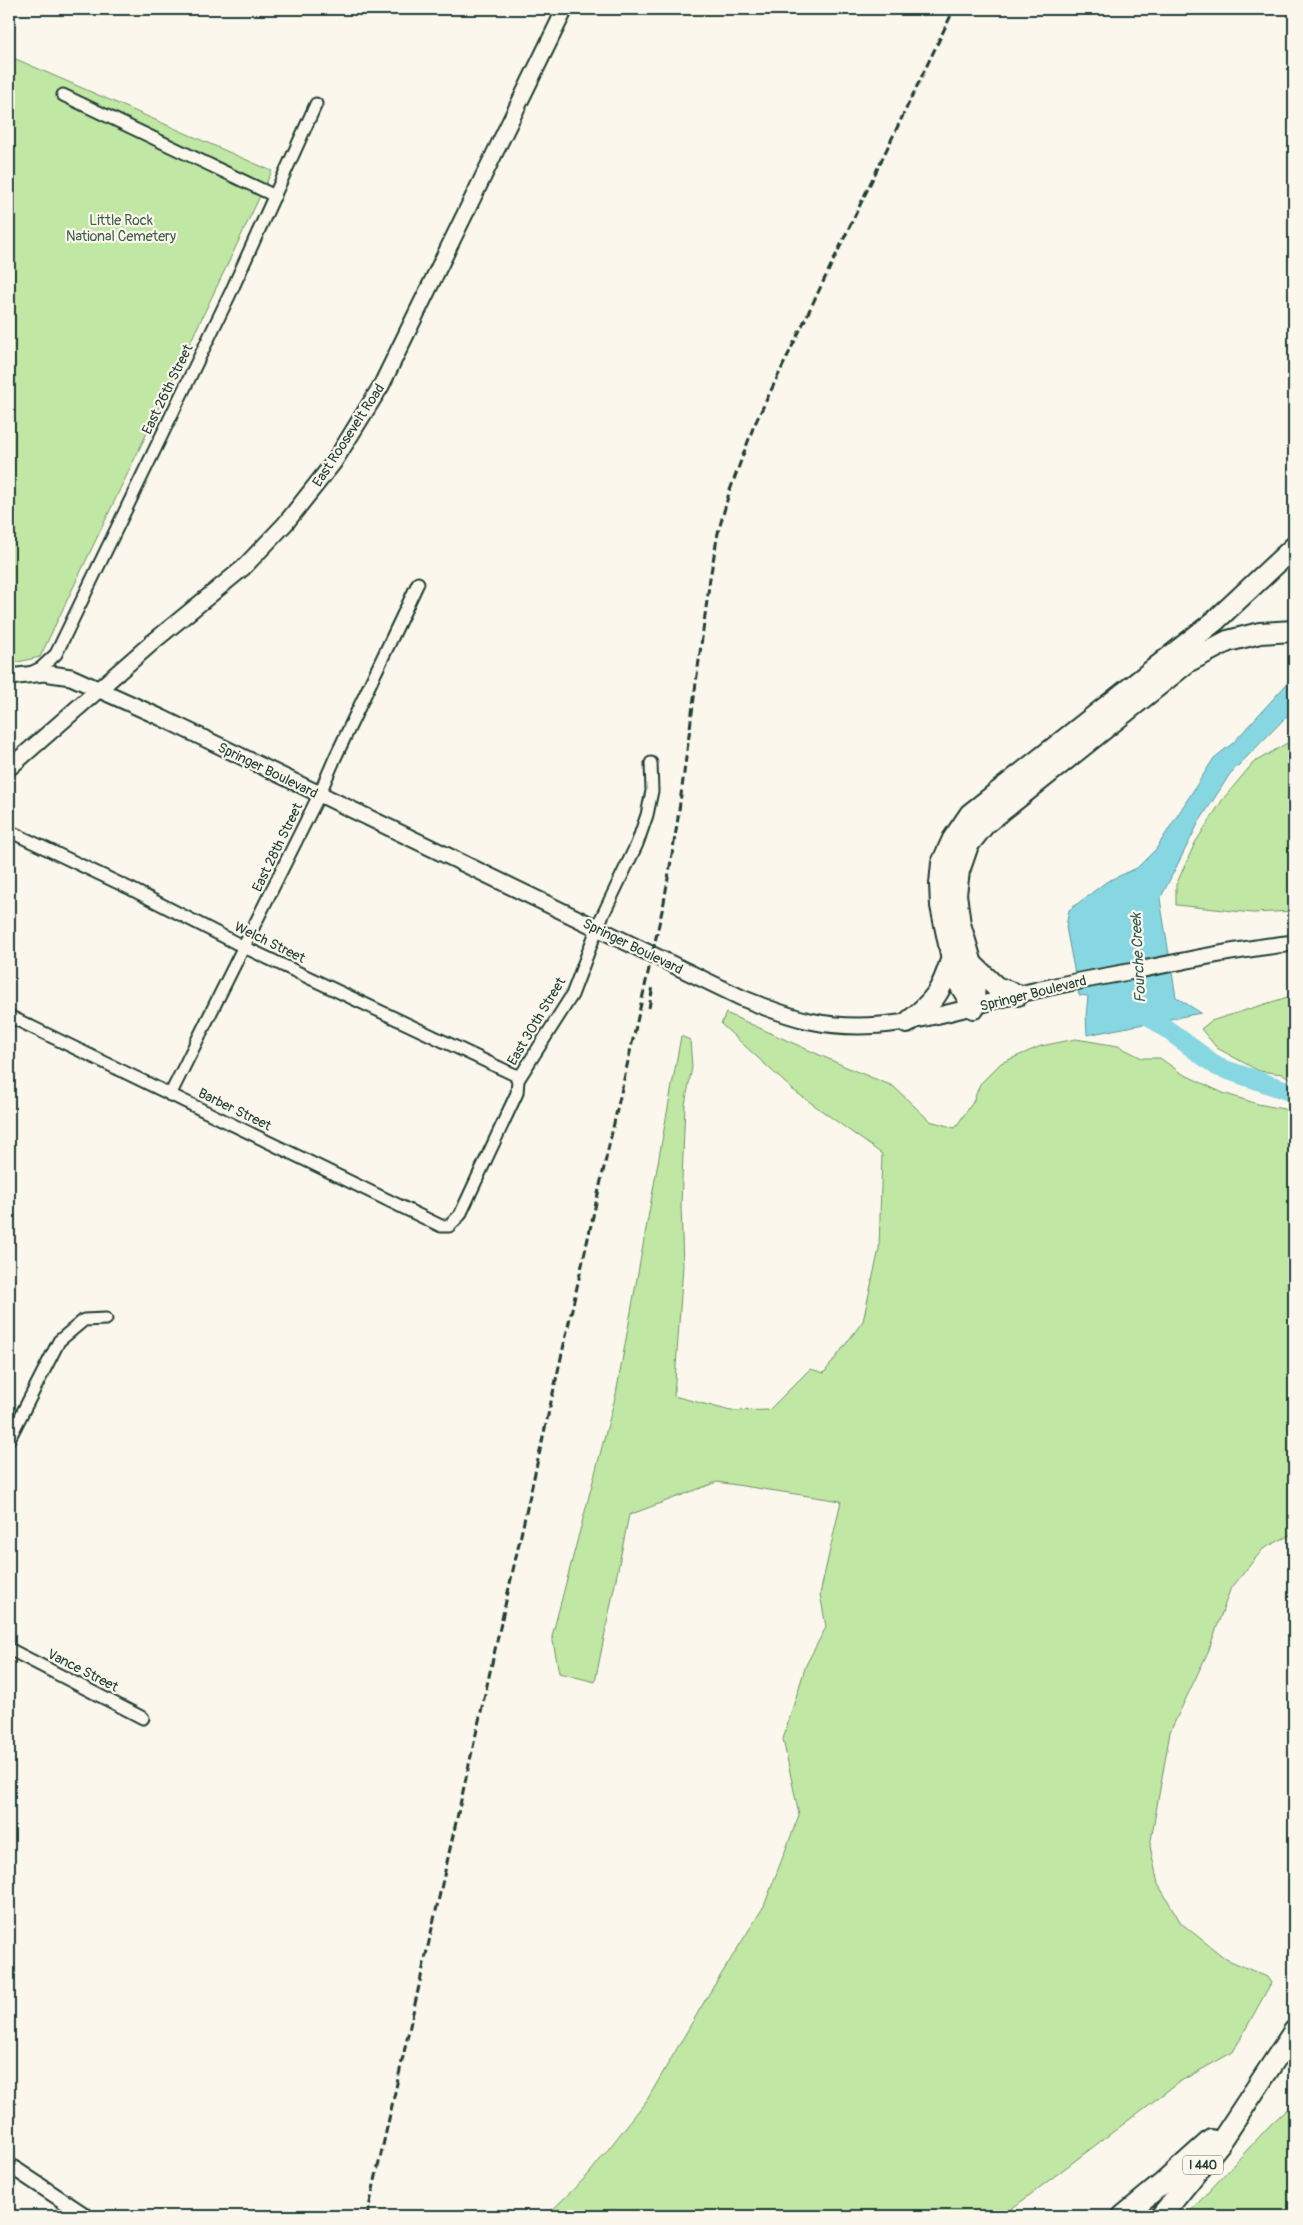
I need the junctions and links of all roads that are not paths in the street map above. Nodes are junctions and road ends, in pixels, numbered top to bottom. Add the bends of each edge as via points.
1 (565, 9) edge
2 (63, 95) dead end
3 (316, 104) dead end
4 (275, 196) junction
5 (1294, 547) edge
6 (418, 583) dead end
7 (1294, 631) edge
8 (29, 674) junction
9 (9, 677) edge
10 (100, 690) junction
11 (651, 763) dead end
12 (9, 768) edge
13 (319, 795) junction
14 (9, 831) edge
15 (951, 867) junction
16 (598, 929) junction
17 (1294, 943) edge
18 (244, 947) junction
19 (952, 957) junction
20 (972, 964) junction
21 (1026, 993) junction
22 (974, 1008) junction
23 (9, 1016) edge
24 (907, 1023) junction
25 (518, 1080) junction
26 (170, 1095) junction
27 (449, 1226) joint
28 (106, 1319) dead end
29 (9, 1439) edge
30 (9, 1649) edge
31 (143, 1718) dead end
32 (1294, 2031) edge
33 (1242, 2111) junction
34 (9, 2165) edge
35 (86, 2216) edge
36 (1123, 2216) edge
37 (1161, 2216) edge

1 - 10 main road, East Roosevelt Road via 381,386 334,462 285,524 242,568
2 - 4 street
3 - 4 street, East 26th Street
4 - 8 street, East 26th Street via 56,654
5 - 15 highway via 1215,621 970,814 953,839
6 - 13 street, East 28th Street
7 - 15 highway via 1260,633 1228,642 1189,661 985,824
8 - 9 main road, Springer Boulevard
8 - 10 main road, Springer Boulevard via 58,674
10 - 12 main road, East Roosevelt Road
10 - 13 main road, Springer Boulevard
11 - 16 street, East 30th Street via 650,798 637,844
13 - 16 main road, Springer Boulevard
13 - 18 street, East 28th Street
14 - 18 street, Welch Street
15 - 19 highway via 940,884 941,906
15 - 20 highway via 960,924
16 - 24 main road, Springer Boulevard via 742,998 798,1018 842,1024
16 - 25 street, East 30th Street via 572,995
17 - 21 main road, Springer Boulevard via 1229,952
18 - 25 street, Welch Street via 515,1075
18 - 26 street, East 28th Street
19 - 22 highway via 956,978
19 - 24 highway via 938,994
20 - 21 highway via 996,986
20 - 22 highway via 975,974
21 - 22 main road, Springer Boulevard
22 - 24 main road, Springer Boulevard
23 - 26 street, Barber Street
25 - 27 street, East 30th Street via 517,1093 460,1215
26 - 27 street, Barber Street via 441,1226
28 - 29 street via 84,1320 59,1341
30 - 31 street, Vance Street
32 - 33 highway, I 440
33 - 36 highway via 1164,2184
33 - 37 highway, I 440 via 1202,2167
34 - 35 street

